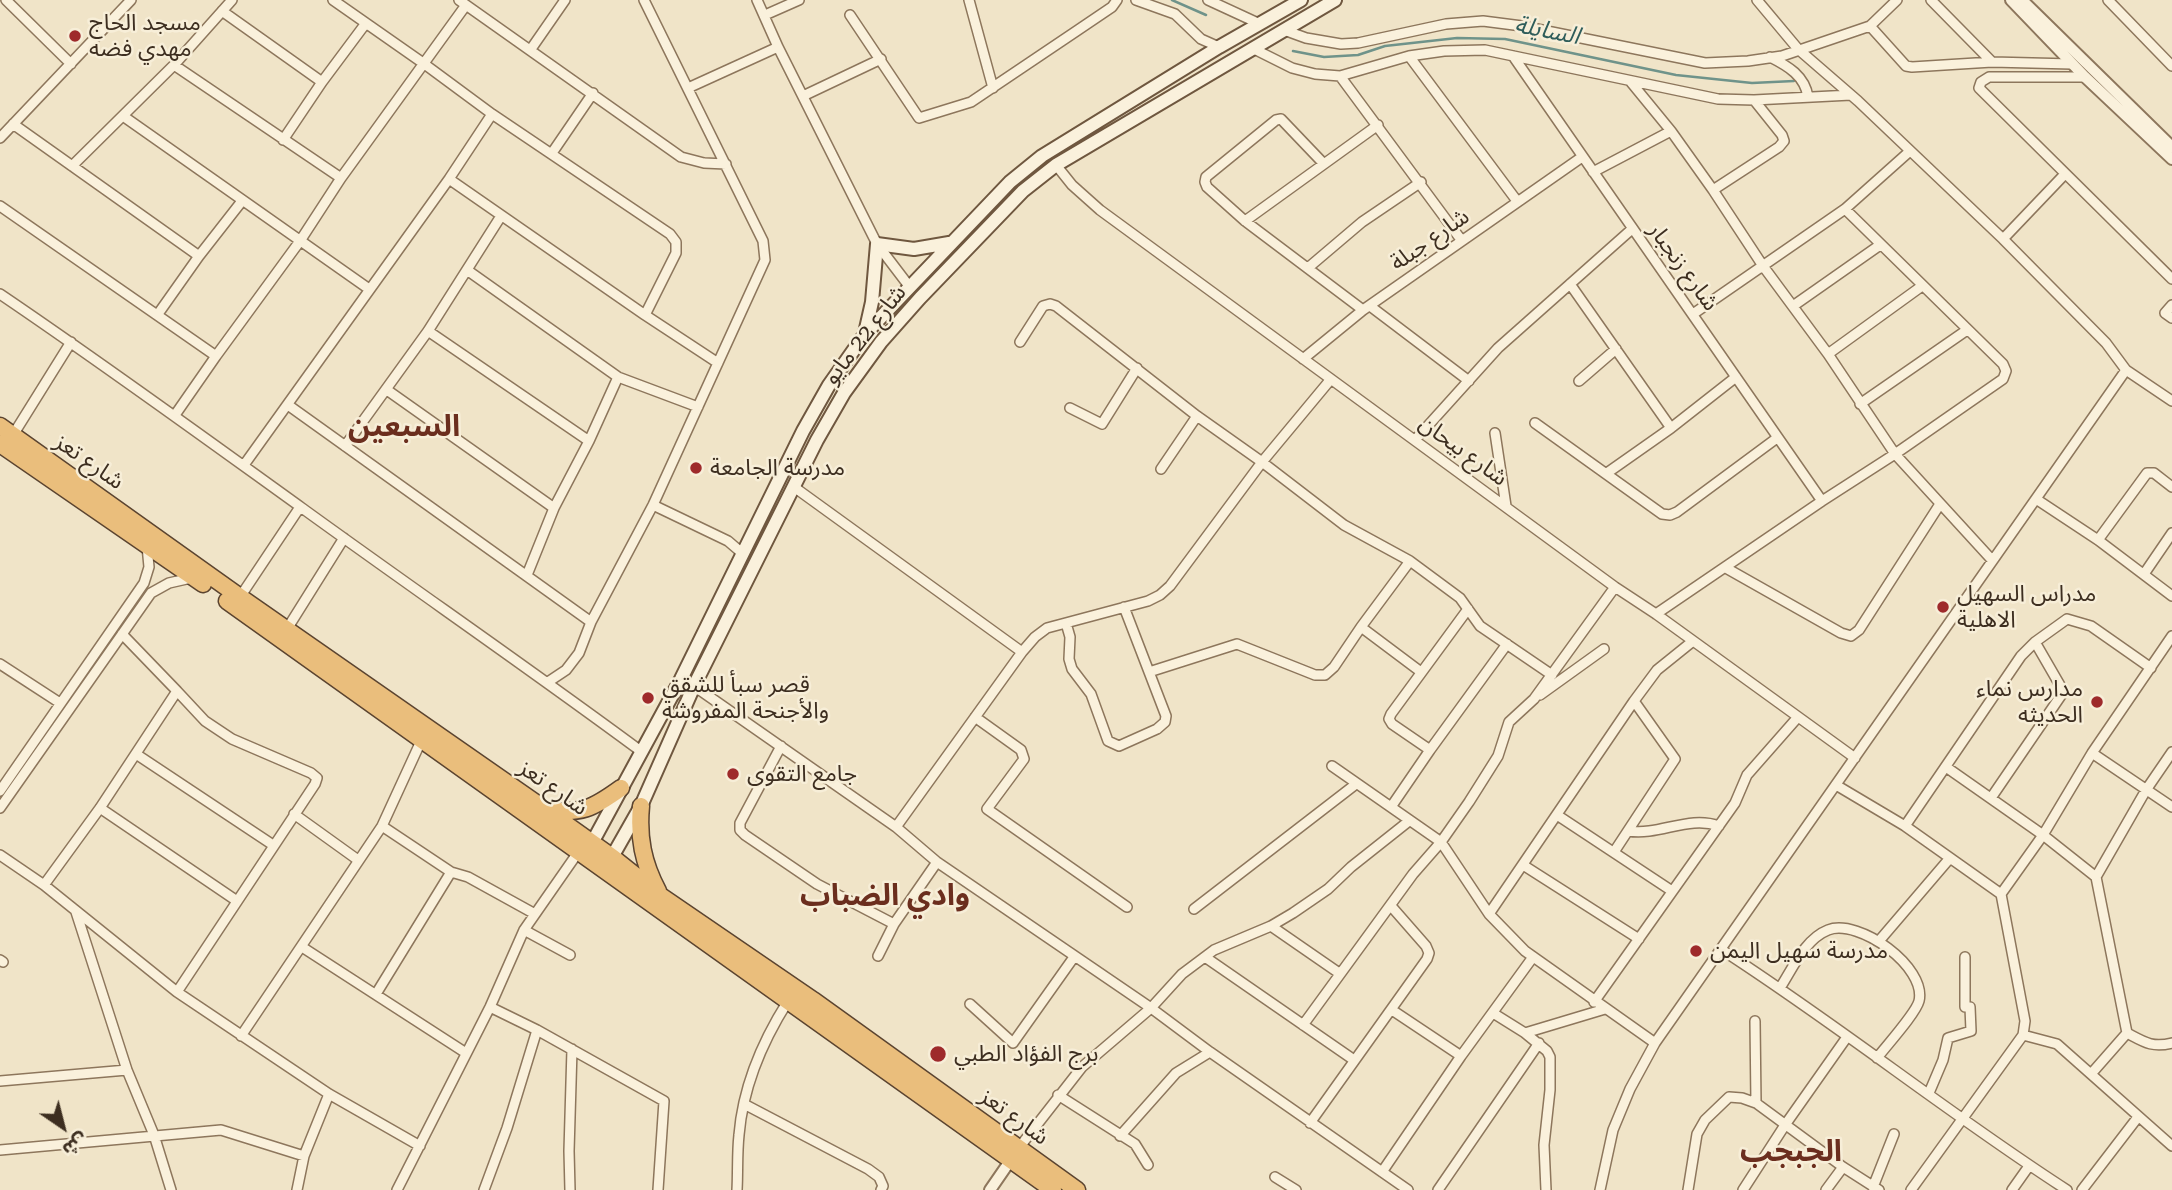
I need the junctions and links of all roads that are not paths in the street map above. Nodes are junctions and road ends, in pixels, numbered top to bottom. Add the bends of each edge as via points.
1 (6, 0) edge
2 (131, 0) edge
3 (232, 0) edge
4 (333, 0) edge
5 (565, 0) edge
6 (644, 0) edge
7 (757, 0) edge
8 (799, 0) edge
9 (970, 0) edge
10 (1117, 0) edge
11 (1136, 0) edge
12 (1208, 0) edge
13 (1301, 0) edge
14 (1335, 0) edge
15 (1757, 0) edge
16 (1897, 0) edge
17 (1931, 0) edge
18 (2011, 0) edge
19 (462, 2) edge
20 (2115, 2) edge
21 (2031, 3) edge
22 (222, 11) junction
23 (765, 15) junction
24 (850, 15) dead end
25 (366, 23) junction
26 (1260, 24) junction
27 (1870, 26) junction
28 (1284, 30) junction
29 (778, 47) junction
30 (1219, 47) junction
31 (1252, 48) junction
32 (531, 49) junction
33 (1798, 49) junction
34 (1409, 56) junction
35 (1513, 56) junction
36 (1770, 57) junction
37 (881, 59) junction
38 (1992, 62) junction
39 (2171, 62) edge
40 (423, 63) junction
41 (71, 64) junction
42 (2072, 64) junction
43 (174, 65) junction
44 (1340, 76) junction
45 (2085, 77) junction
46 (1630, 81) junction
47 (322, 82) junction
48 (688, 88) junction
49 (993, 88) junction
50 (593, 93) junction
51 (1851, 95) junction
52 (803, 96) junction
53 (1808, 97) junction
54 (1754, 100) junction
55 (492, 114) junction
56 (123, 116) junction
57 (13, 124) junction
58 (1378, 125) junction
59 (1671, 131) junction
60 (0, 138) edge
61 (283, 140) junction
62 (2172, 147) edge
63 (1910, 151) junction
64 (552, 153) junction
65 (1582, 157) junction
66 (2172, 159) edge
67 (726, 164) junction
68 (1324, 164) junction
69 (1056, 165) junction
70 (72, 166) junction
71 (1593, 172) junction
72 (2065, 174) junction
73 (341, 178) junction
74 (449, 179) junction
75 (1420, 182) junction
76 (1713, 190) junction
77 (242, 201) junction
78 (1517, 201) junction
79 (0, 206) edge
80 (1845, 209) junction
81 (501, 216) junction
82 (1245, 221) junction
83 (1632, 229) junction
84 (2003, 240) junction
85 (300, 241) junction
86 (1462, 241) junction
87 (951, 242) junction
88 (877, 244) junction
89 (1880, 245) junction
90 (199, 256) junction
91 (1763, 266) junction
92 (1308, 267) junction
93 (467, 270) junction
94 (2172, 279) edge
95 (1570, 284) junction
96 (908, 286) junction
97 (1922, 286) junction
98 (369, 289) junction
99 (0, 294) edge
100 (920, 298) junction
101 (2172, 305) edge
102 (1793, 306) junction
103 (1366, 308) junction
104 (158, 314) junction
105 (1693, 314) junction
106 (645, 316) junction
107 (2172, 318) edge
108 (1967, 330) junction
109 (428, 331) junction
110 (865, 334) junction
111 (71, 342) junction
112 (1020, 342) dead end
113 (1616, 349) junction
114 (1828, 354) junction
115 (216, 356) junction
116 (1303, 359) junction
117 (718, 363) junction
118 (1138, 368) junction
119 (2126, 370) junction
120 (618, 377) junction
121 (1736, 377) junction
122 (1331, 379) junction
123 (1469, 381) junction
124 (1579, 381) dead end
125 (387, 390) junction
126 (2172, 401) edge
127 (1860, 404) junction
128 (288, 405) junction
129 (698, 407) junction
130 (1070, 408) dead end
131 (176, 415) junction
132 (1197, 416) junction
133 (1535, 423) dead end
134 (1671, 428) junction
135 (1495, 433) dead end
136 (4, 435) edge
137 (1777, 438) junction
138 (1415, 440) junction
139 (589, 441) junction
140 (345, 446) junction
141 (1895, 454) junction
142 (1262, 462) junction
143 (244, 465) junction
144 (1161, 469) dead end
145 (1607, 473) junction
146 (794, 487) junction
147 (2172, 487) edge
148 (2035, 499) junction
149 (1822, 501) junction
150 (1940, 504) junction
151 (653, 505) junction
152 (1506, 506) junction
153 (300, 507) junction
154 (554, 508) junction
155 (2172, 533) edge
156 (344, 538) junction
157 (2098, 540) junction
158 (146, 544) junction
159 (742, 553) junction
160 (758, 560) junction
161 (1992, 560) junction
162 (1410, 561) junction
163 (1726, 568) junction
164 (2144, 574) junction
165 (527, 575) junction
166 (194, 578) junction
167 (142, 586) junction
168 (1615, 587) junction
169 (151, 593) junction
170 (2172, 596) edge
171 (240, 597) junction
172 (1124, 607) junction
173 (1468, 609) junction
174 (1656, 614) junction
175 (591, 622) junction
176 (1066, 623) junction
177 (1361, 627) junction
178 (287, 629) junction
179 (122, 634) junction
180 (2172, 636) edge
181 (1693, 641) junction
182 (2035, 642) junction
183 (1507, 644) junction
184 (1604, 649) dead end
185 (1022, 652) junction
186 (0, 664) edge
187 (2151, 668) junction
188 (1149, 672) junction
189 (1421, 672) junction
190 (1552, 675) junction
191 (681, 678) junction
192 (548, 682) junction
193 (694, 686) junction
194 (177, 691) junction
195 (1534, 699) junction
196 (1634, 701) junction
197 (60, 703) junction
198 (975, 717) junction
199 (1798, 717) junction
200 (422, 739) junction
201 (781, 746) junction
202 (1430, 750) junction
203 (642, 752) junction
204 (2172, 752) edge
205 (2092, 753) junction
206 (136, 754) junction
207 (1855, 758) junction
208 (1332, 766) dead end
209 (1946, 766) junction
210 (1356, 784) junction
211 (1836, 785) junction
212 (621, 788) junction
213 (2146, 790) junction
214 (0, 792) edge
215 (1991, 798) junction
216 (641, 806) junction
217 (1391, 807) junction
218 (2172, 807) edge
219 (0, 808) edge
220 (100, 808) junction
221 (546, 810) junction
222 (294, 814) junction
223 (1557, 815) junction
224 (1409, 821) junction
225 (1905, 825) junction
226 (382, 826) junction
227 (1718, 826) junction
228 (896, 827) junction
229 (1628, 831) junction
230 (2043, 835) junction
231 (1441, 842) junction
232 (273, 845) junction
233 (586, 847) junction
234 (1614, 852) junction
235 (0, 855) edge
236 (612, 857) junction
237 (1950, 858) junction
238 (358, 860) junction
239 (937, 862) junction
240 (1523, 865) junction
241 (451, 872) junction
242 (2096, 877) junction
243 (44, 885) junction
244 (1672, 891) junction
245 (2001, 894) junction
246 (661, 896) junction
247 (237, 901) junction
248 (1391, 906) junction
249 (1127, 907) dead end
250 (1194, 909) dead end
251 (75, 911) junction
252 (535, 914) junction
253 (1489, 914) junction
254 (894, 925) junction
255 (1271, 926) junction
256 (524, 930) junction
257 (1639, 939) junction
258 (1879, 941) junction
259 (302, 947) junction
260 (1722, 950) junction
261 (570, 956) dead end
262 (878, 956) dead end
263 (1074, 957) junction
264 (1205, 957) junction
265 (1533, 957) junction
266 (1965, 957) dead end
267 (1339, 973) junction
268 (1780, 988) junction
269 (177, 992) junction
270 (376, 993) junction
271 (788, 1002) junction
272 (1594, 1002) junction
273 (970, 1004) dead end
274 (808, 1006) junction
275 (490, 1007) junction
276 (1151, 1008) junction
277 (1605, 1009) junction
278 (1392, 1010) junction
279 (1493, 1013) junction
280 (1755, 1021) dead end
281 (1303, 1025) junction
282 (537, 1030) junction
283 (1524, 1033) junction
284 (2127, 1033) junction
285 (2022, 1035) junction
286 (241, 1036) junction
287 (1847, 1037) junction
288 (1539, 1043) junction
289 (1655, 1043) junction
290 (2172, 1043) edge
291 (572, 1049) junction
292 (1210, 1052) junction
293 (466, 1053) junction
294 (1461, 1056) junction
295 (1877, 1058) junction
296 (1354, 1060) junction
297 (127, 1070) junction
298 (2091, 1074) junction
299 (0, 1081) edge
300 (1929, 1093) junction
301 (329, 1094) junction
302 (1058, 1095) junction
303 (1756, 1103) junction
304 (744, 1104) junction
305 (2138, 1117) junction
306 (1963, 1120) junction
307 (1310, 1123) junction
308 (1785, 1125) junction
309 (1894, 1134) dead end
310 (154, 1135) junction
311 (1120, 1136) junction
312 (420, 1146) junction
313 (2172, 1146) edge
314 (0, 1150) edge
315 (1014, 1155) junction
316 (304, 1156) junction
317 (1148, 1165) dead end
318 (2029, 1166) junction
319 (1843, 1167) junction
320 (1382, 1172) junction
321 (1275, 1177) dead end
322 (1876, 1188) edge
323 (171, 1190) edge
324 (297, 1190) edge
325 (397, 1190) edge
326 (484, 1190) edge
327 (570, 1190) edge
328 (658, 1190) edge
329 (737, 1190) edge
330 (881, 1190) edge
331 (990, 1190) edge
332 (1053, 1190) edge
333 (1077, 1190) edge
334 (1296, 1190) edge
335 (1408, 1190) edge
336 (1438, 1190) edge
337 (1546, 1190) edge
338 (1600, 1190) edge
339 (1688, 1190) edge
340 (1743, 1190) edge
341 (1826, 1190) edge
342 (1912, 1190) edge
343 (2012, 1190) edge
344 (2067, 1190) edge
345 (2082, 1190) edge

1 - 41 street
2 - 41 street
3 - 22 street
4 - 25 street
5 - 32 street
6 - 48 street
7 - 23 street
8 - 23 street
9 - 49 street
10 - 49 street
11 - 30 street via 1175,14 1201,39
12 - 26 street
13 - 26 main road, شارع 22 مايو
14 - 28 main road, شارع 22 مايو
15 - 33 street
16 - 27 street
17 - 38 street
18 - 42 street
19 - 32 street
19 - 40 street
20 - 39 street
21 - 62 street
22 - 43 street
22 - 47 street
23 - 29 street
24 - 37 street
25 - 40 street
25 - 47 street
26 - 28 main road
26 - 30 main road, شارع 22 مايو
27 - 33 street
27 - 38 street via 1906,66
28 - 31 main road, شارع 22 مايو
28 - 36 street via 1341,44 1446,24 1483,22 1704,63
29 - 48 street
29 - 52 street
30 - 31 main road
30 - 87 main road, شارع 22 مايو via 1042,156
31 - 44 street via 1292,68
31 - 69 main road, شارع 22 مايو
32 - 50 street
33 - 36 street
33 - 51 street
34 - 35 street via 1485,50
34 - 44 street
34 - 78 street
35 - 46 street
35 - 65 street, شارع زنجبار
36 - 53 street via 1794,71
37 - 49 street via 919,118 971,102
37 - 52 street
38 - 42 street
40 - 55 street
40 - 73 street
41 - 57 street
42 - 45 street
43 - 56 street
43 - 61 street
44 - 58 street
45 - 66 street
45 - 72 street via 1989,77 1979,88
46 - 54 street via 1717,99
46 - 59 street
47 - 61 street
48 - 67 street
50 - 64 street
50 - 67 street via 681,157
51 - 53 street
51 - 63 street
52 - 88 street
53 - 54 street
54 - 76 street via 1784,141
55 - 64 street
55 - 74 street
56 - 70 street
56 - 77 street
57 - 60 street
57 - 70 street
58 - 68 street
58 - 75 street
59 - 71 street
59 - 76 street
61 - 73 street
63 - 80 street
63 - 84 street
64 - 106 street via 670,234 676,243 676,253
65 - 71 street, شارع زنجبار
65 - 78 street, شارع جبلة
67 - 117 street via 763,240 765,260
68 - 82 street
68 - 82 street via 1285,121 1276,120 1206,177 1208,187
69 - 100 main road, شارع 22 مايو via 1023,191
69 - 116 street, شارع بيحان via 1100,211
70 - 90 street
71 - 83 street, شارع زنجبار
72 - 84 street
72 - 94 street
73 - 85 street
74 - 81 street
74 - 98 street
75 - 86 street
75 - 92 street
76 - 91 street
77 - 85 street
77 - 90 street
78 - 86 street, شارع جبلة
79 - 104 street
80 - 89 street
80 - 91 street
81 - 93 street
81 - 106 street
82 - 92 street
83 - 95 street
83 - 105 street, شارع زنجبار
84 - 119 street via 2106,343
85 - 98 street
85 - 115 street
86 - 103 street, شارع جبلة
87 - 88 main road via 914,248
87 - 96 main road, شارع 22 مايو
88 - 96 street
88 - 110 main road
89 - 97 street
89 - 102 street
90 - 104 street
91 - 102 street
91 - 105 street
92 - 103 street
93 - 109 street
93 - 120 street
95 - 113 street
95 - 123 street via 1498,348
96 - 100 main road
96 - 110 main road, شارع 22 مايو
97 - 108 street
97 - 114 street
98 - 128 street
99 - 111 street
100 - 146 main road, شارع 22 مايو via 845,393
101 - 107 street via 2165,313
102 - 114 street
103 - 116 street, شارع جبلة
103 - 123 street
104 - 115 street
105 - 121 street, شارع زنجبار
106 - 117 street
108 - 127 street
108 - 141 street via 2003,364 2003,379
109 - 125 street
109 - 139 street
110 - 159 main road, شارع 22 مايو via 809,420
111 - 131 street
111 - 136 street
112 - 118 street via 1043,306 1050,304
113 - 124 street
113 - 134 street
114 - 127 street
115 - 131 street
116 - 122 street, شارع بيحان
117 - 129 street
118 - 130 street via 1101,424
118 - 132 street
119 - 126 street
119 - 148 street
120 - 129 street
120 - 139 street
121 - 134 street
121 - 137 street, شارع زنجبار
122 - 138 street, شارع بيحان
122 - 142 street
123 - 138 street
125 - 140 street
125 - 154 street
127 - 141 street
128 - 140 street
128 - 143 street
129 - 151 street
131 - 143 street
132 - 142 street
132 - 144 street
133 - 145 street
134 - 145 street
135 - 152 street
136 - 158 highway, شارع تعز
136 - 171 highway, شارع تعز
137 - 145 street via 1670,515 1662,514
137 - 149 street, شارع زنجبار
138 - 152 street, شارع بيحان
139 - 154 street
140 - 165 street
141 - 149 street
141 - 150 street
142 - 162 street via 1344,525
142 - 172 street via 1170,586 1148,601
143 - 153 street
146 - 160 main road, شارع 22 مايو
146 - 185 street
147 - 157 street via 2147,473
148 - 157 street
148 - 161 street
149 - 163 street
150 - 161 street
150 - 163 street via 1851,636
151 - 159 street via 728,541
151 - 175 street
152 - 168 street, شارع بيحان
153 - 156 street
153 - 171 street
154 - 165 street
155 - 164 street
156 - 178 street
156 - 192 street
157 - 164 street
158 - 166 highway, شارع تعز
158 - 167 street via 149,567
159 - 160 main road
159 - 191 main road, شارع 22 مايو
160 - 193 main road, شارع 22 مايو
161 - 207 street
162 - 173 street
162 - 177 street
163 - 174 street
164 - 170 street
165 - 175 street
166 - 169 street via 169,583
166 - 200 highway, شارع تعز
167 - 169 street
167 - 197 street
168 - 174 street, شارع بيحان
168 - 190 street
169 - 179 street
171 - 178 highway, شارع تعز
172 - 176 street
172 - 188 street
173 - 183 street via 1480,626
173 - 189 street
174 - 181 street, شارع بيحان
175 - 192 street via 579,653 566,670
176 - 185 street via 1047,628
176 - 188 street via 1072,668 1091,694 1105,736 1113,744 1119,746 1165,722
177 - 188 street via 1325,674 1315,675 1237,644
177 - 189 street
178 - 221 highway, شارع تعز
179 - 194 street
179 - 219 street
180 - 187 street
181 - 196 street via 1657,670
181 - 199 street, شارع بيحان
182 - 187 street via 2067,620 2091,626
182 - 209 street
182 - 215 street via 2062,694
183 - 190 street
183 - 202 street
184 - 195 street
185 - 198 street
186 - 197 street
187 - 205 street
189 - 202 street via 1390,719
190 - 195 street
191 - 193 main road
191 - 203 main road, شارع 22 مايو
192 - 203 street
193 - 201 street
193 - 216 main road, شارع 22 مايو
194 - 206 street
194 - 222 street via 232,739 317,778
195 - 231 street via 1509,722 1498,756
196 - 223 street
196 - 229 street via 1675,759
197 - 214 street
198 - 228 street
198 - 249 street via 1020,750 1024,759 987,809
199 - 207 street, شارع بيحان
199 - 227 street via 1747,775
200 - 226 street
200 - 233 highway, شارع تعز
201 - 228 street
201 - 254 street via 740,830 817,884
202 - 217 street
203 - 212 main road, شارع 22 مايو
204 - 213 street
205 - 213 street
205 - 230 street
206 - 220 street
206 - 232 street
207 - 211 street
208 - 210 street
209 - 215 street
209 - 225 street
210 - 217 street
210 - 250 street
211 - 225 street
211 - 260 street
212 - 221 highway via 600,804 580,811
212 - 233 main road, شارع 22 مايو
213 - 218 street
213 - 242 street
215 - 230 street
216 - 236 main road, شارع 22 مايو
216 - 246 highway via 642,855
217 - 224 street
220 - 243 street
220 - 247 street
221 - 233 highway, شارع تعز
222 - 232 street
222 - 238 street
223 - 234 street
223 - 240 street
224 - 231 street
224 - 255 street via 1328,889
225 - 237 street
226 - 238 street
226 - 241 street
227 - 229 street via 1691,822 1661,830
227 - 244 street
228 - 239 street
229 - 234 street
230 - 242 street
230 - 245 street
231 - 248 street
231 - 253 street
232 - 247 street
233 - 236 highway, شارع تعز
233 - 252 street
233 - 271 highway, شارع تعز
234 - 244 street
235 - 243 street
236 - 246 highway, شارع تعز
237 - 245 street
237 - 258 street
238 - 259 street
239 - 254 street
239 - 263 street
240 - 253 street
240 - 257 street
241 - 252 street
241 - 270 street
242 - 284 street
243 - 251 street
244 - 257 street
245 - 285 street via 2025,1021
246 - 274 highway, شارع تعز
247 - 269 street
248 - 267 street
248 - 278 street via 1429,953
251 - 269 street
251 - 297 street
252 - 256 street
253 - 265 street
254 - 262 street
255 - 264 street
255 - 267 street
256 - 261 street
256 - 275 street
257 - 272 street
258 - 268 street via 1845,927 1828,930 1811,941
258 - 295 street via 1912,971 1920,988 1918,1004
259 - 270 street
259 - 286 street
260 - 268 street
260 - 289 street
263 - 273 street via 1013,1043
263 - 276 street
264 - 276 street
264 - 281 street
265 - 272 street
265 - 279 street
266 - 300 street via 1965,1007 1970,1007 1971,1031 1948,1038
267 - 281 street
268 - 287 street
269 - 286 street
270 - 293 street
271 - 274 highway, شارع تعز
271 - 304 street via 757,1056
272 - 277 street
274 - 315 highway, شارع تعز
275 - 282 street
275 - 293 street
276 - 292 street
276 - 302 street via 1082,1067
277 - 283 street
277 - 289 street
278 - 294 street
278 - 296 street
279 - 283 street
279 - 294 street
280 - 303 street
281 - 296 street
282 - 291 street
282 - 326 street
283 - 288 street
284 - 290 street via 2158,1046
284 - 298 street
285 - 298 street via 2057,1044
285 - 306 street
286 - 301 street
287 - 295 street
287 - 308 street
288 - 336 street
288 - 337 street via 1547,1051 1551,1070 1544,1145
289 - 338 street via 1613,1129
291 - 327 street
291 - 328 street via 664,1101
292 - 307 street
292 - 311 street via 1176,1073
293 - 312 street
294 - 320 street
295 - 300 street
296 - 307 street
297 - 299 street
297 - 310 street
298 - 305 street
300 - 306 street
301 - 312 street
301 - 316 street
302 - 311 street
302 - 315 street
303 - 308 street
303 - 339 street via 1729,1097 1705,1120 1697,1134
304 - 329 street
304 - 330 street via 868,1169 879,1177
305 - 313 street
305 - 345 street
306 - 318 street
306 - 342 street
307 - 320 street
308 - 319 street
308 - 340 street
309 - 322 street
310 - 314 street
310 - 316 street via 221,1130
310 - 323 street
311 - 317 street via 1135,1144
312 - 325 street
315 - 331 street
315 - 332 highway, شارع تعز
315 - 333 highway, شارع تعز
316 - 324 street
318 - 343 street
318 - 344 street
319 - 322 street
319 - 341 street
320 - 335 street
321 - 334 street

